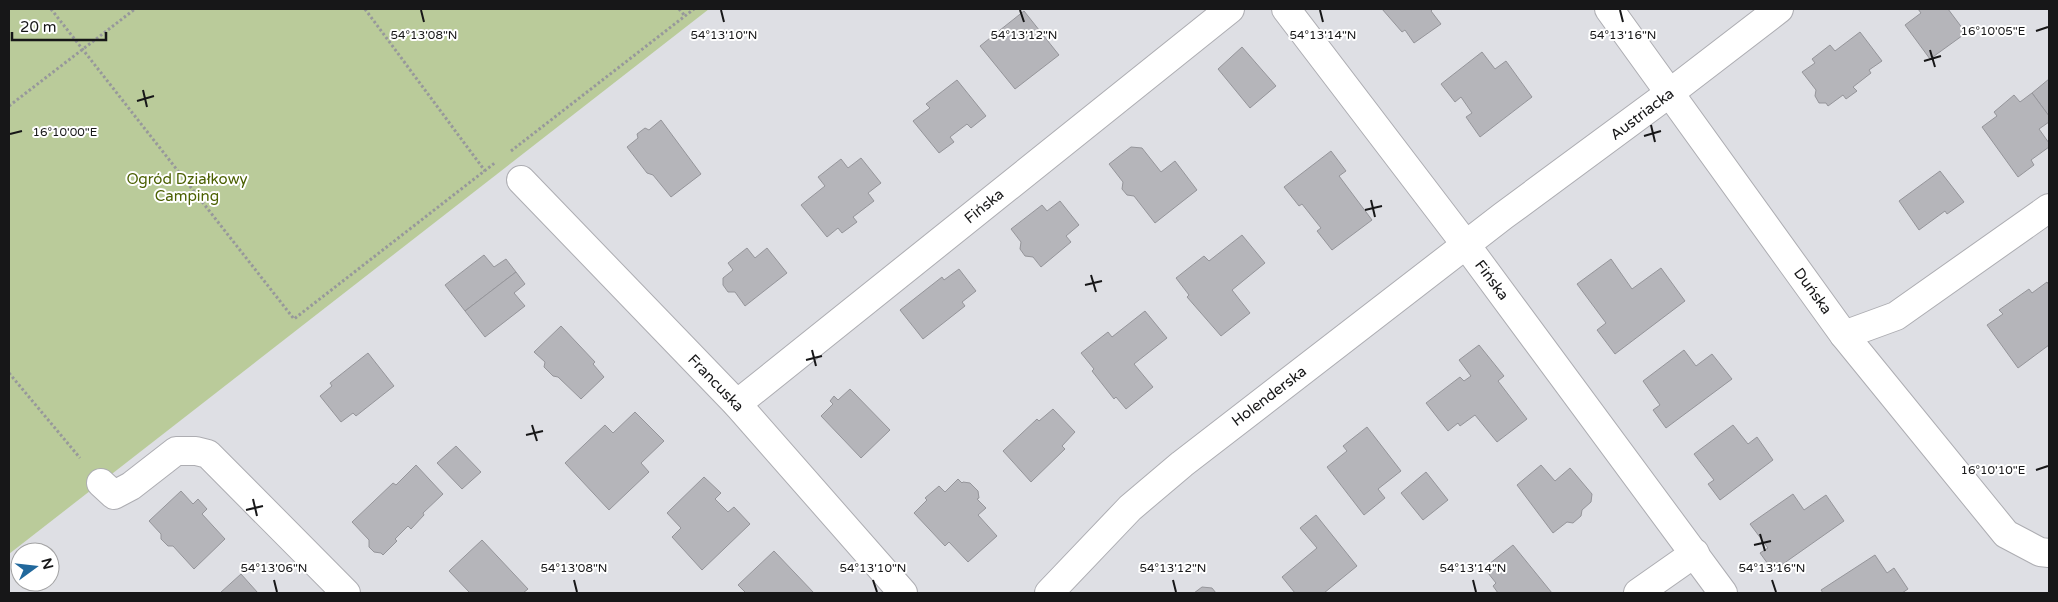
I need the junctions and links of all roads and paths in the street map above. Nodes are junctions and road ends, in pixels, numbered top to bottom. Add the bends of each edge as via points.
1 (51, 9) edge
2 (136, 9) edge
3 (364, 9) edge
4 (679, 9) edge
5 (694, 9) edge
6 (1230, 9) edge
7 (1286, 9) edge
8 (1609, 9) edge
9 (1779, 9) edge
10 (685, 16) junction
11 (82, 50) junction
12 (1671, 92) junction
13 (9, 106) edge
14 (508, 153) dead end
15 (500, 159) dead end
16 (485, 171) junction
17 (521, 180) dead end
18 (2049, 208) edge
19 (1504, 216) joint
20 (1466, 245) junction
21 (1844, 335) junction
22 (9, 373) edge
23 (737, 404) junction
24 (80, 458) dead end
25 (101, 483) dead end
26 (1695, 553) junction
27 (2044, 553) edge
28 (346, 593) edge
29 (903, 593) edge
30 (1049, 593) edge
31 (1638, 593) edge
32 (1723, 593) edge

1 - 11 path
2 - 11 path
3 - 16 path
4 - 10 path
5 - 10 path
6 - 23 street, Fińska
7 - 20 street, Fińska
8 - 12 street, Duńska
9 - 12 street, Austriacka
10 - 14 path
11 - 13 path
11 - 16 path via 294,320
12 - 19 street, Austriacka
12 - 21 street, Duńska
15 - 16 path
17 - 23 street, Francuska
18 - 21 street via 1896,316
19 - 20 street, Holenderska
20 - 26 street, Fińska
20 - 30 street, Holenderska via 1182,464 1130,508
21 - 27 street, Duńska via 2006,534
22 - 24 path
23 - 29 street, Francuska
25 - 28 street via 114,495 176,451 208,454
26 - 31 street
26 - 32 street, Fińska

